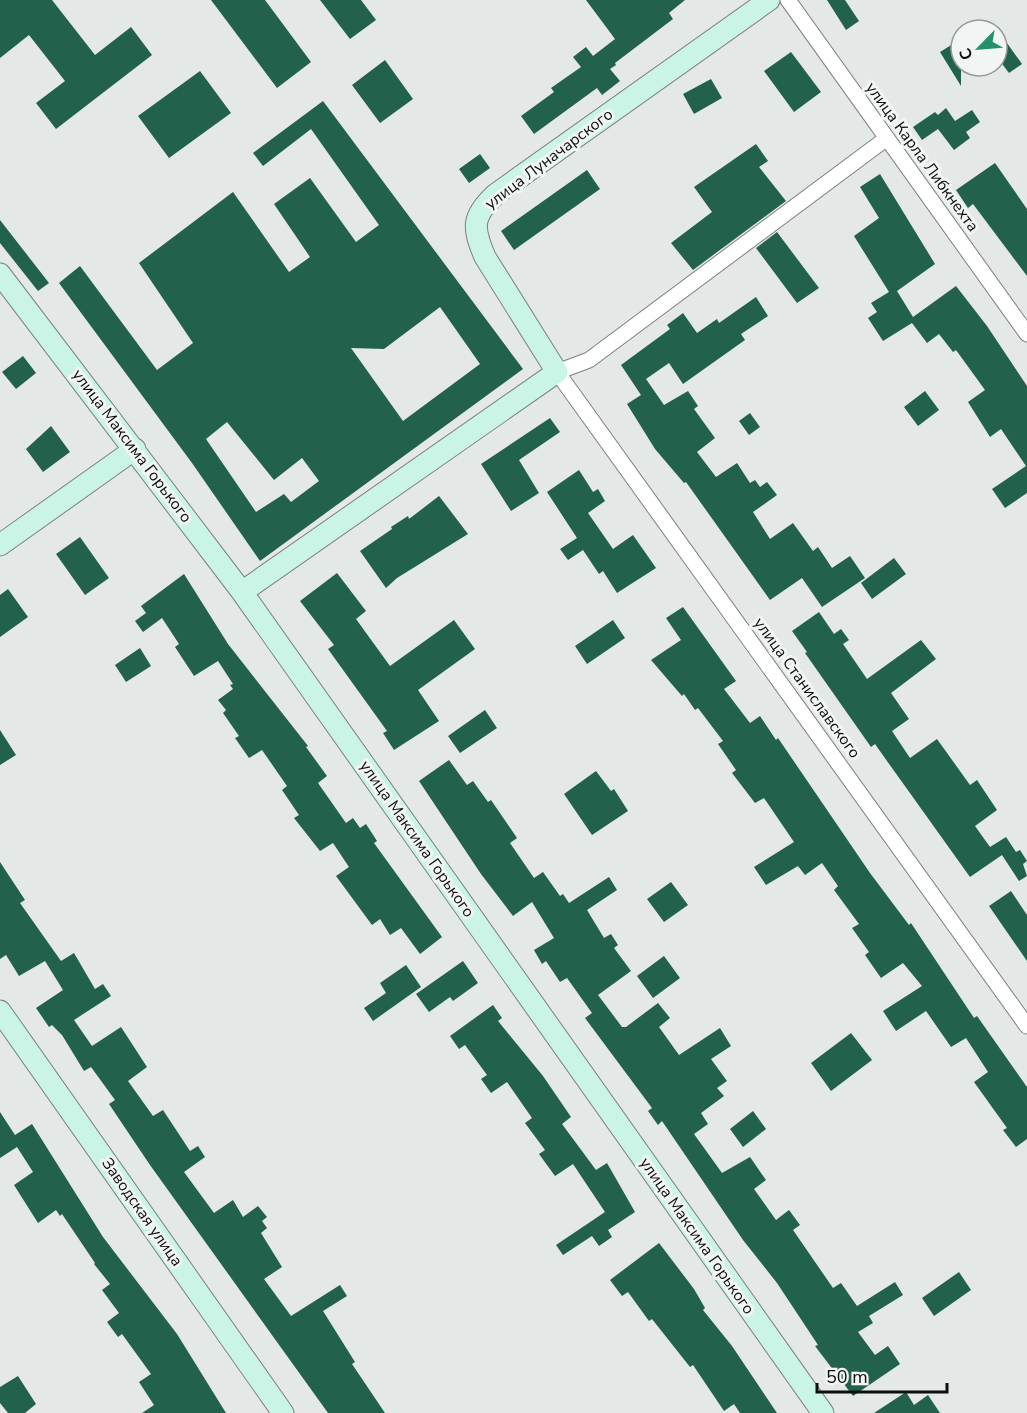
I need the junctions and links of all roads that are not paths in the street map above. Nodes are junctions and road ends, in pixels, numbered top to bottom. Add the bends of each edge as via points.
1 (769, 0) edge
2 (788, 0) edge
3 (887, 138) junction
4 (0, 274) edge
5 (1027, 334) edge
6 (557, 372) junction
7 (135, 449) junction
8 (0, 545) edge
9 (242, 592) junction
10 (0, 1011) edge
11 (1027, 1026) edge
12 (283, 1413) edge
13 (822, 1413) edge

1 - 6 main road, улица Луначарского via 481,208 475,224 477,240
2 - 3 street, улица Карла Либкнехта
3 - 5 street, улица Карла Либкнехта
3 - 6 street via 590,360
4 - 7 main road, улица Максима Горького
6 - 9 main road
6 - 11 street, улица Станиславского
7 - 8 main road
7 - 9 main road, улица Максима Горького
9 - 13 main road, улица Максима Горького
10 - 12 main road, Заводская улица

